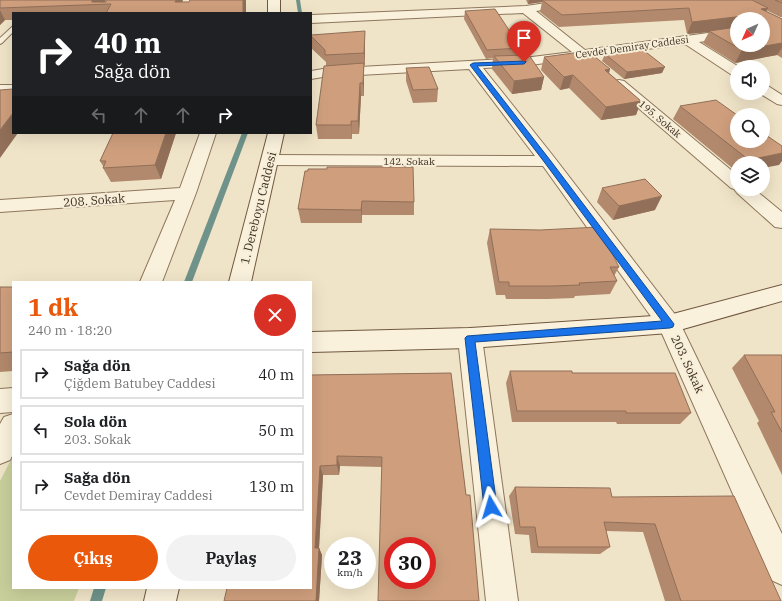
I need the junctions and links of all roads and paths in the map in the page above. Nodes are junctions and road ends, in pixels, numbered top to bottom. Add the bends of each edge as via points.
1 (274, 0) edge
2 (410, 0) edge
3 (589, 0) edge
4 (521, 6) edge
5 (274, 12) edge
6 (418, 14) junction
7 (312, 19) edge
8 (12, 29) edge
9 (730, 34) edge
10 (1, 40) edge
11 (688, 40) junction
12 (583, 54) junction
13 (473, 65) junction
14 (730, 67) edge
15 (312, 75) edge
16 (12, 88) edge
17 (0, 89) edge
18 (770, 94) edge
19 (782, 102) edge
20 (208, 134) edge
21 (276, 134) edge
22 (270, 160) junction
23 (548, 162) junction
24 (730, 178) edge
25 (187, 193) junction
26 (751, 196) edge
27 (0, 206) edge
28 (782, 222) edge
29 (151, 281) edge
30 (240, 281) edge
31 (782, 293) edge
32 (670, 324) junction
33 (470, 338) junction
34 (312, 342) edge
35 (12, 400) edge
36 (0, 401) edge
37 (12, 428) edge
38 (0, 451) edge
39 (782, 569) edge
40 (163, 589) edge
41 (160, 601) edge
42 (502, 601) edge

1 - 5 street
2 - 6 street
3 - 4 street
4 - 6 street
4 - 12 street, 195. Sokak
6 - 7 street
8 - 10 lane
9 - 11 street, Cevdet Demiray Caddesi
11 - 12 street, Cevdet Demiray Caddesi
11 - 14 street
12 - 13 street, Cevdet Demiray Caddesi via 524,62
12 - 24 street, 195. Sokak
13 - 15 street, Cevdet Demiray Caddesi
13 - 23 street, 203. Sokak
16 - 17 street
18 - 19 street
20 - 25 street
21 - 22 street, 1. Dereboyu Caddesi
22 - 23 street, 142. Sokak
22 - 30 street, 1. Dereboyu Caddesi
23 - 32 street, 203. Sokak
25 - 27 street, 208. Sokak
25 - 29 street
26 - 28 street
31 - 32 street
32 - 33 street
32 - 39 street, 203. Sokak
33 - 34 street
33 - 42 street
35 - 36 street
37 - 38 street
40 - 41 street

